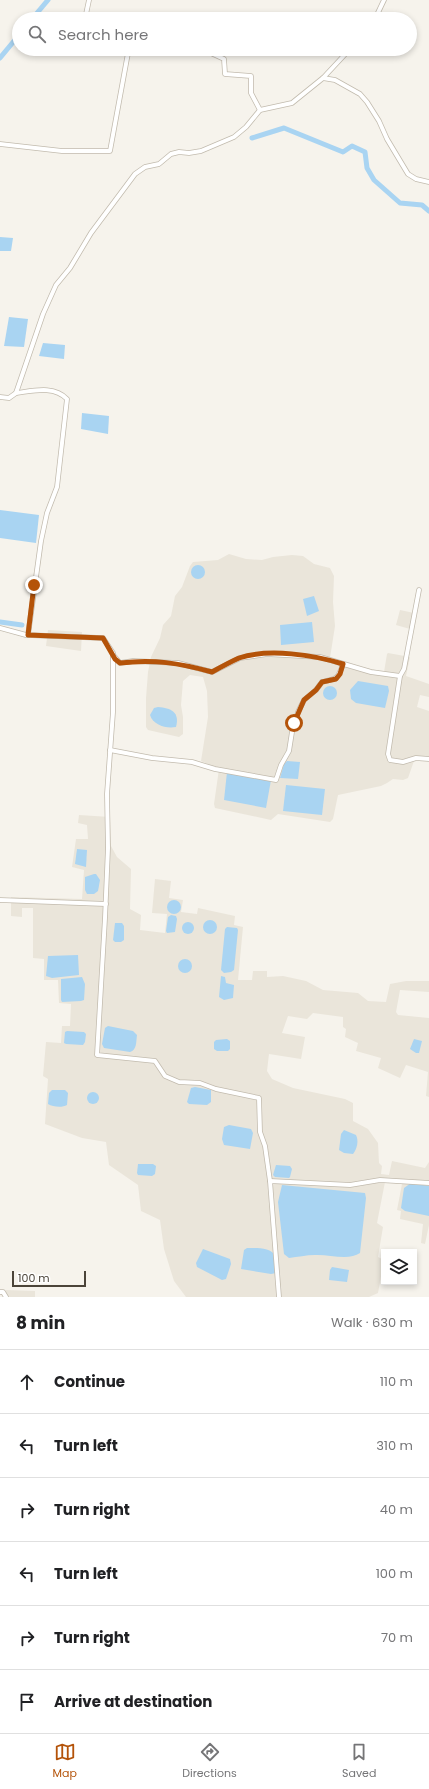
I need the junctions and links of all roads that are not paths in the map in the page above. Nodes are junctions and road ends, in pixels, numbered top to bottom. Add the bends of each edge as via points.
1 (90, 0) edge
2 (384, 0) edge
3 (87, 12) edge
4 (378, 12) edge
5 (128, 56) edge
6 (217, 56) edge
7 (343, 56) edge
8 (323, 78) junction
9 (260, 110) junction
10 (0, 144) edge
11 (429, 182) edge
12 (16, 393) junction
13 (0, 397) edge
14 (419, 590) dead end
15 (0, 628) edge
16 (28, 635) junction
17 (113, 653) junction
18 (343, 664) junction
19 (400, 676) junction
20 (110, 750) junction
21 (429, 759) edge
22 (0, 900) edge
23 (106, 904) junction
24 (270, 1181) junction
25 (429, 1183) edge
26 (0, 1292) edge
27 (6, 1297) edge
28 (280, 1297) edge

1 - 3 street
2 - 4 street
5 - 10 street via 110,151 62,151
6 - 9 street via 224,59 225,74 251,76 251,93
7 - 8 street
8 - 9 street via 292,103
8 - 11 street via 335,80 360,94 379,121 408,174
9 - 12 street via 234,137 200,151 170,154 159,164 144,167 135,174 56,285 43,314
12 - 13 street via 9,398
12 - 16 street via 45,389 62,393 68,399 57,487 47,513
14 - 19 street via 404,669
15 - 16 street
16 - 17 street via 103,638
17 - 18 street via 120,663 178,663 212,672 240,658 266,654 320,657
17 - 20 street
18 - 19 street via 371,672
18 - 20 street via 336,679 322,682 304,700 294,723 289,751 276,780 214,769 192,762
19 - 21 street via 388,754 390,760 403,762 416,758
20 - 23 street
22 - 23 street
23 - 24 street via 97,1054 155,1061 165,1076 179,1082 200,1083 258,1098 260,1132 265,1146
24 - 25 street via 350,1185 380,1180
24 - 28 street
26 - 27 street

